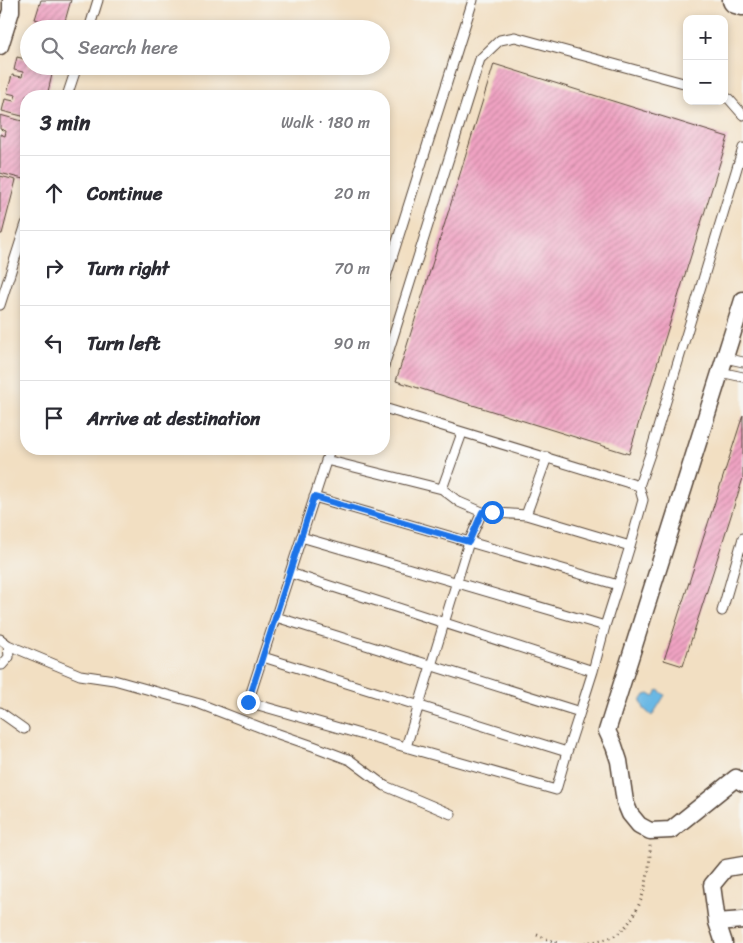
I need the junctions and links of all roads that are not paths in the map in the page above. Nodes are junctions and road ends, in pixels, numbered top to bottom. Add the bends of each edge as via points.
1 (11, 0) edge
2 (98, 0) edge
3 (462, 0) edge
4 (736, 0) edge
5 (743, 2) edge
6 (472, 4) edge
7 (92, 20) edge
8 (0, 46) edge
9 (74, 75) edge
10 (683, 83) edge
11 (69, 90) edge
12 (728, 99) edge
13 (743, 115) edge
14 (743, 148) edge
15 (20, 243) edge
16 (390, 264) edge
17 (743, 300) edge
18 (0, 305) edge
19 (390, 347) edge
20 (743, 362) edge
21 (722, 365) junction
22 (743, 378) edge
23 (390, 410) edge
24 (462, 432) junction
25 (328, 455) edge
26 (547, 457) junction
27 (326, 460) junction
28 (639, 486) junction
29 (442, 489) junction
30 (314, 497) junction
31 (482, 512) junction
32 (526, 514) junction
33 (301, 537) junction
34 (743, 538) edge
35 (469, 542) junction
36 (630, 546) junction
37 (740, 561) edge
38 (290, 574) junction
39 (456, 582) junction
40 (618, 585) junction
41 (722, 610) dead end
42 (276, 617) junction
43 (444, 623) junction
44 (605, 626) junction
45 (4, 642) edge
46 (263, 657) junction
47 (0, 665) edge
48 (430, 665) junction
49 (593, 671) junction
50 (420, 706) junction
51 (0, 712) edge
52 (580, 712) junction
53 (24, 729) dead end
54 (406, 747) junction
55 (568, 752) junction
56 (741, 778) edge
57 (451, 814) dead end
58 (743, 865) edge
59 (743, 920) edge
60 (717, 922) junction
61 (724, 943) edge

1 - 8 street via 11,11
2 - 7 lane
3 - 6 lane
4 - 5 main road
6 - 16 lane
9 - 11 lane
10 - 19 lane via 515,37 500,40 480,59
12 - 13 lane
14 - 28 lane
15 - 18 lane
17 - 21 street
20 - 21 lane
21 - 22 lane
21 - 56 street via 606,731 619,761 630,814 639,825 650,831 671,830
23 - 24 lane
24 - 26 lane
24 - 29 lane
25 - 27 lane
26 - 28 lane
26 - 32 lane
27 - 29 lane
27 - 30 lane
28 - 36 lane via 643,500
29 - 31 lane via 459,502
30 - 33 lane
30 - 35 lane
31 - 32 lane
31 - 35 lane
32 - 36 lane
33 - 38 lane
33 - 39 lane
34 - 37 lane
35 - 39 lane
35 - 40 lane
36 - 40 lane
37 - 41 lane
38 - 42 lane
38 - 43 lane
39 - 43 lane
39 - 44 lane
40 - 44 lane
42 - 46 lane
42 - 48 lane
43 - 48 lane
43 - 49 lane
44 - 49 lane
45 - 47 lane via 9,657
45 - 57 lane via 80,675 114,680 200,704 350,760 386,786
46 - 50 lane
46 - 54 lane via 248,702
48 - 50 lane
48 - 52 lane
49 - 52 lane
50 - 54 lane
50 - 55 lane
51 - 53 lane
52 - 55 lane
54 - 55 lane via 556,790
58 - 60 street via 726,868 712,885
59 - 60 street
60 - 61 street

